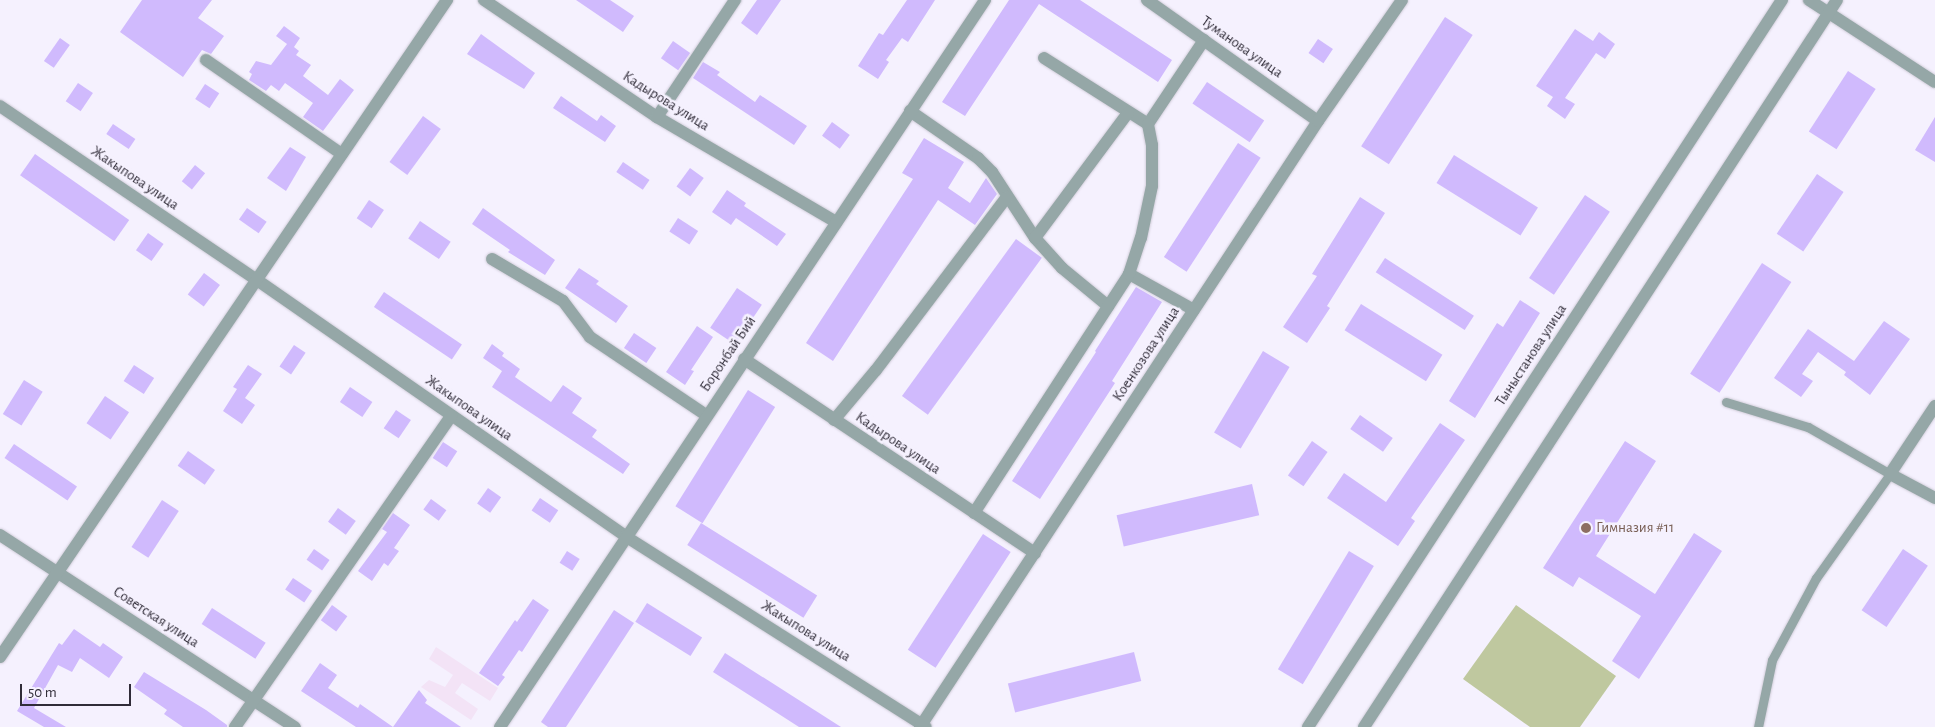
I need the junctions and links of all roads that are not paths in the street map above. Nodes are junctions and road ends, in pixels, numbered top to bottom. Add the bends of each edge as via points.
1 (447, 0) edge
2 (484, 0) edge
3 (735, 0) edge
4 (985, 0) edge
5 (1146, 0) edge
6 (1402, 0) edge
7 (1782, 0) edge
8 (1809, 0) edge
9 (1837, 0) edge
10 (1829, 13) junction
11 (1204, 40) junction
12 (1044, 58) dead end
13 (206, 60) dead end
14 (1935, 82) edge
15 (0, 106) edge
16 (910, 111) junction
17 (1128, 113) junction
18 (657, 117) junction
19 (1318, 121) junction
20 (1148, 124) junction
21 (342, 154) junction
22 (1007, 196) junction
23 (836, 222) junction
24 (1035, 238) junction
25 (492, 258) dead end
26 (1129, 274) junction
27 (257, 280) junction
28 (1108, 306) junction
29 (1194, 310) junction
30 (744, 359) junction
31 (1726, 402) dead end
32 (1935, 406) edge
33 (706, 415) junction
34 (451, 416) junction
35 (834, 420) junction
36 (1890, 474) junction
37 (1935, 498) edge
38 (974, 513) junction
39 (0, 535) edge
40 (625, 536) junction
41 (1035, 553) junction
42 (57, 572) junction
43 (0, 657) edge
44 (253, 700) junction
45 (923, 726) edge
46 (234, 727) edge
47 (295, 727) edge
48 (500, 727) edge
49 (1308, 727) edge
50 (1364, 727) edge
51 (1758, 727) edge

1 - 21 street
2 - 18 street, Кадырова улица
3 - 18 street
4 - 16 street, Боронбай Бий
5 - 11 street, Туманова улица
6 - 19 street, Коенкозова улица
7 - 49 street, Тыныстанова улица
8 - 10 street
9 - 10 street
10 - 14 street
10 - 50 street
11 - 19 street, Туманова улица
11 - 20 street
12 - 17 street
13 - 21 street
15 - 27 street, Жакыпова улица
16 - 22 street via 978,158 992,172
16 - 23 street, Боронбай Бий
17 - 20 street
17 - 24 street
18 - 23 street, Кадырова улица
19 - 29 street, Коенкозова улица
20 - 26 street via 1152,145 1152,186 1141,238
21 - 27 street
22 - 24 street
22 - 35 street via 876,370
23 - 30 street, Боронбай Бий
24 - 28 street via 1062,268
25 - 33 street via 563,300 590,337
26 - 28 street
26 - 29 street
27 - 34 street, Жакыпова улица
27 - 42 street
28 - 38 street
29 - 41 street, Коенкозова улица
30 - 33 street, Боронбай Бий
30 - 35 street, Кадырова улица
31 - 36 lane via 1808,427
32 - 36 street
33 - 40 street, Боронбай Бий
34 - 40 street, Жакыпова улица
34 - 44 street
35 - 38 street, Кадырова улица
36 - 37 street
36 - 51 lane via 1816,578 1772,660
38 - 41 street, Кадырова улица
39 - 42 street, Советская улица
40 - 45 street, Жакыпова улица
40 - 48 street, Боронбай Бий
41 - 45 street, Коенкозова улица
42 - 43 street
42 - 44 street, Советская улица
44 - 46 street
44 - 47 street, Советская улица

